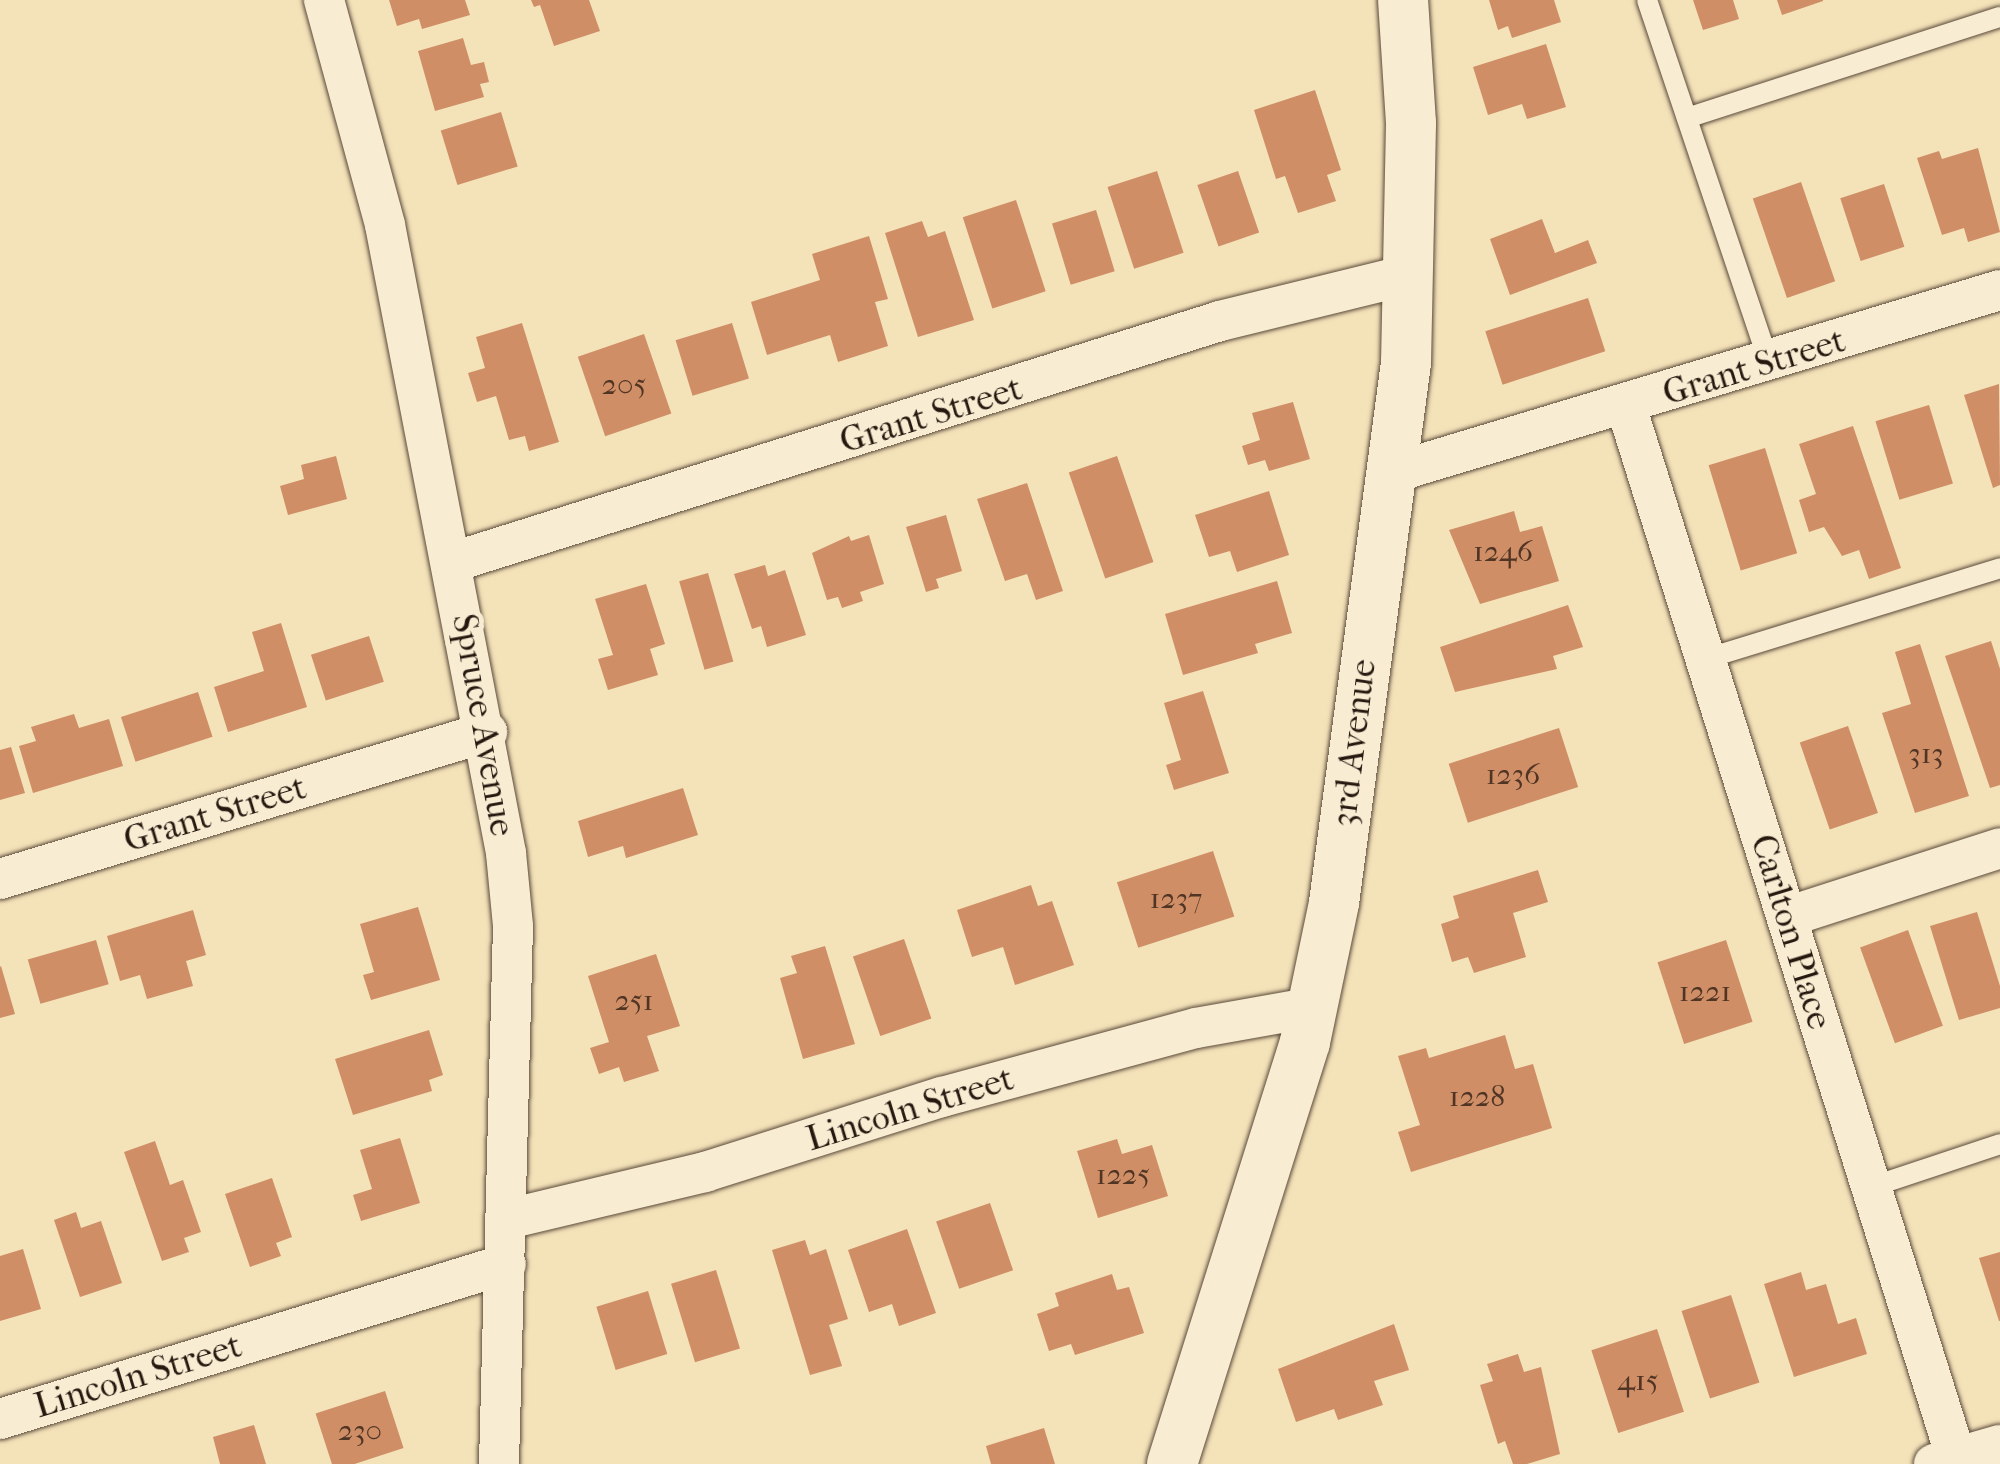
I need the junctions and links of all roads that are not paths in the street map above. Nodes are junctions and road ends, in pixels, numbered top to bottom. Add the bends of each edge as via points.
1 (324, 0) edge
2 (1403, 0) edge
3 (1648, 0) edge
4 (2000, 18) edge
5 (1687, 118) junction
6 (1411, 274) junction
7 (2000, 290) edge
8 (1769, 362) junction
9 (1626, 406) junction
10 (1392, 474) junction
11 (453, 562) junction
12 (2000, 568) edge
13 (1705, 660) junction
14 (486, 732) junction
15 (2000, 848) edge
16 (0, 880) edge
17 (1786, 917) junction
18 (1314, 1007) junction
19 (2000, 1144) edge
20 (1871, 1187) junction
21 (508, 1219) junction
22 (506, 1264) junction
23 (0, 1419) edge
24 (2000, 1444) edge
25 (1945, 1460) edge
26 (499, 1464) edge
27 (1172, 1464) edge

1 - 11 street, Spruce Avenue via 385,225
2 - 6 street, 3rd Avenue
3 - 5 lane
4 - 5 lane
5 - 8 lane
6 - 10 street, 3rd Avenue
6 - 11 street, Grant Street via 1220,321
7 - 8 street, Grant Street
8 - 9 street, Grant Street
9 - 10 street, Grant Street
9 - 13 street, Carlton Place
10 - 18 street, 3rd Avenue
11 - 14 street, Spruce Avenue
12 - 13 lane
13 - 17 street, Carlton Place
14 - 16 street, Grant Street
14 - 21 street, Spruce Avenue via 513,926
15 - 17 street
17 - 20 street, Carlton Place
18 - 21 street, Lincoln Street via 1178,1033 942,1097 705,1172
18 - 27 street, 3rd Avenue
19 - 20 lane
20 - 25 street, Carlton Place
21 - 22 street, Spruce Avenue
22 - 23 street, Lincoln Street
22 - 26 street, Spruce Avenue
24 - 25 street

